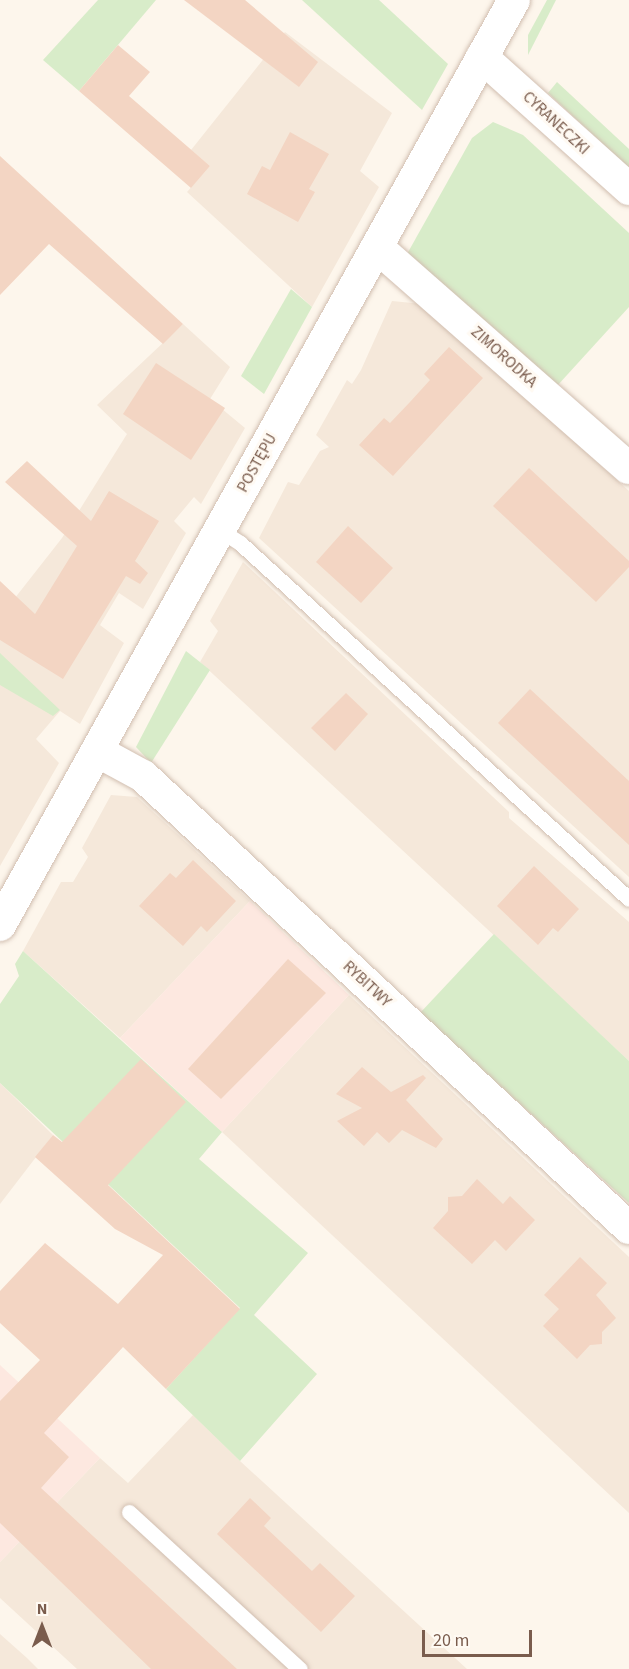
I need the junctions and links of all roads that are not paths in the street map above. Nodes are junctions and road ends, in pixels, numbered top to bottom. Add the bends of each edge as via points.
1 (514, 0) edge
2 (482, 57) junction
3 (629, 189) edge
4 (377, 247) junction
5 (629, 468) edge
6 (220, 530) junction
7 (97, 751) junction
8 (629, 899) edge
9 (0, 925) edge
10 (629, 1228) edge
11 (129, 1512) dead end
12 (300, 1669) edge

1 - 2 street, POSTĘPU
2 - 3 street, CYRANECZKI
2 - 4 street, POSTĘPU
4 - 5 street, ZIMORODKA
4 - 6 street, POSTĘPU
6 - 7 street, POSTĘPU
6 - 8 lane via 240,543
7 - 9 street, POSTĘPU
7 - 10 street, RYBITWY via 143,776
11 - 12 lane

